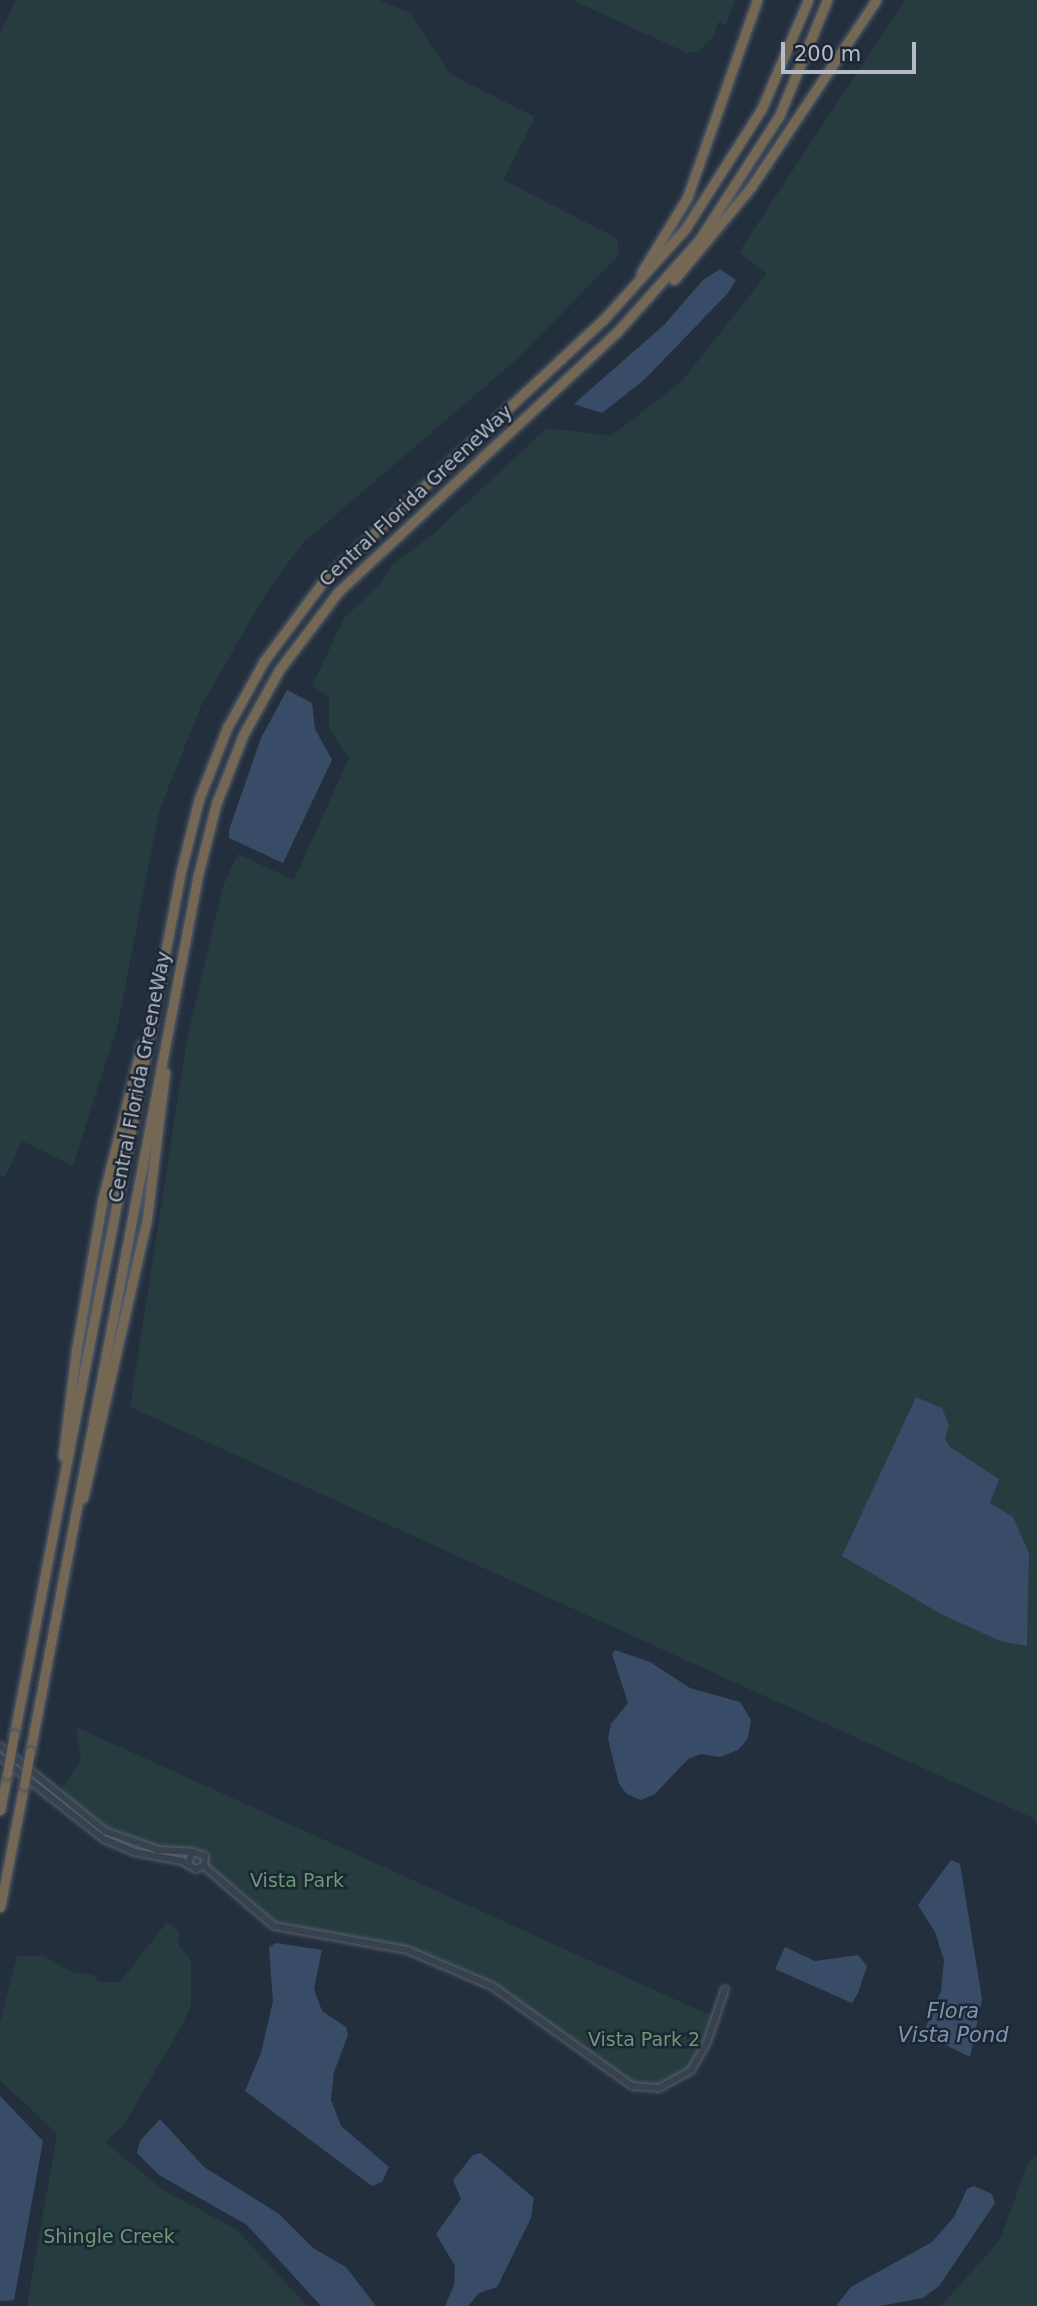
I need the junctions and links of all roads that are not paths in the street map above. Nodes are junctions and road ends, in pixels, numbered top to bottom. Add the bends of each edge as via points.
1 (757, 0) edge
2 (808, 0) edge
3 (827, 0) edge
4 (876, 0) edge
5 (549, 370) junction
6 (567, 378) junction
7 (176, 988) junction
8 (156, 999) junction
9 (55, 1522) junction
10 (68, 1550) junction
11 (0, 1746) edge
12 (0, 1757) edge
13 (0, 1810) edge
14 (192, 1852) junction
15 (188, 1864) junction
16 (204, 1866) junction
17 (0, 1907) edge
18 (725, 1989) dead end

1 - 5 highway via 693,183 672,228 634,281
2 - 5 highway via 762,108 700,210 638,285
3 - 6 highway via 779,116 728,201 651,298
4 - 6 highway via 721,226 638,318
5 - 8 highway, Central Florida GreeneWay via 342,561 264,661 227,728 199,799
6 - 7 highway, Central Florida GreeneWay via 355,574 279,670 243,735 216,804
7 - 10 highway, Central Florida GreeneWay
7 - 10 highway via 147,1217 97,1449
8 - 9 highway, Central Florida GreeneWay
8 - 9 highway via 99,1218 76,1351
9 - 13 highway, Central Florida GreeneWay, bridge
10 - 17 highway, Central Florida GreeneWay, bridge
11 - 14 street via 105,1831 158,1850
12 - 15 street via 104,1839 134,1852
14 - 15 street
14 - 16 street via 203,1853
15 - 16 street via 196,1870
16 - 18 street via 274,1926 407,1950 492,1986 632,2086 659,2088 691,2070 710,2034

